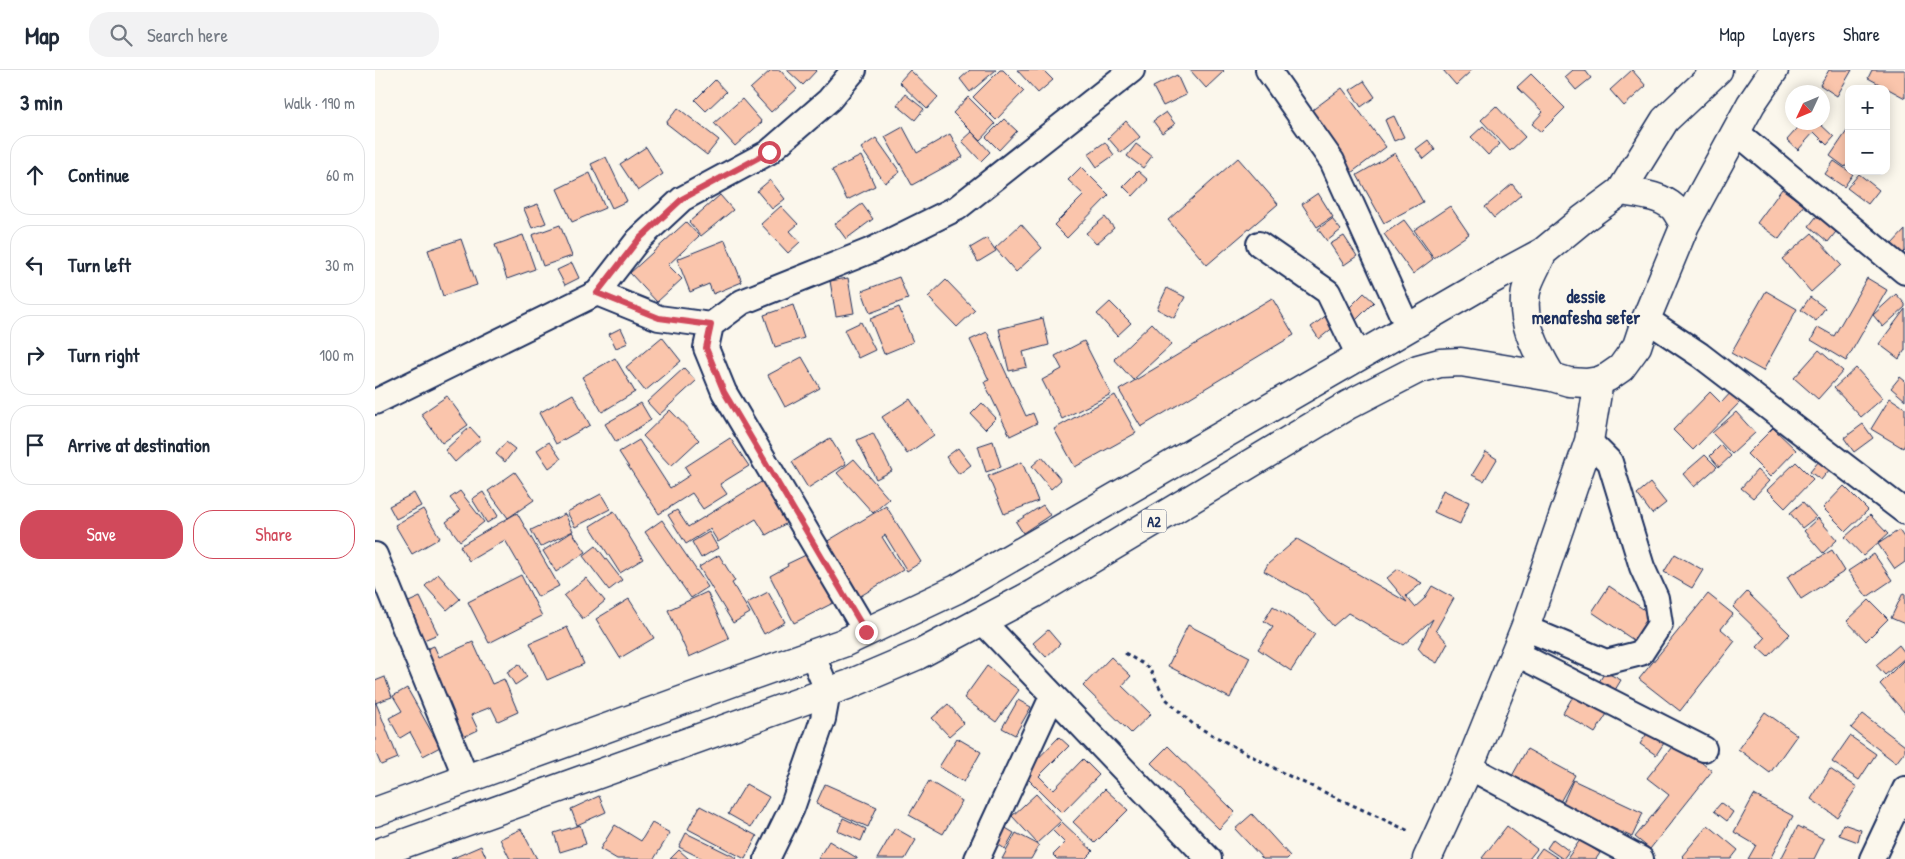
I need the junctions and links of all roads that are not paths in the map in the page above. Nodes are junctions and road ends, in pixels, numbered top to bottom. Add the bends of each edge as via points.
1 (854, 70) edge
2 (1132, 70) edge
3 (1268, 70) edge
4 (1718, 70) edge
5 (1774, 70) edge
6 (1735, 131) junction
7 (1621, 191) junction
8 (1685, 225) junction
9 (1259, 244) dead end
10 (1543, 252) junction
11 (1905, 272) edge
12 (597, 293) junction
13 (1646, 319) junction
14 (711, 325) junction
15 (1408, 328) junction
16 (1359, 356) junction
17 (1551, 377) junction
18 (1599, 381) junction
19 (375, 402) edge
20 (1271, 408) junction
21 (1589, 441) junction
22 (1286, 442) junction
23 (1905, 512) edge
24 (375, 555) edge
25 (380, 584) edge
26 (982, 622) junction
27 (1525, 628) junction
28 (866, 632) junction
29 (1515, 653) junction
30 (812, 654) junction
31 (828, 692) junction
32 (1052, 696) junction
33 (1704, 749) dead end
34 (1469, 767) junction
35 (466, 778) junction
36 (1905, 789) edge
37 (375, 812) edge
38 (1430, 851) edge
39 (375, 854) edge
40 (767, 859) edge
41 (977, 859) edge
42 (1209, 859) edge
43 (1641, 859) edge
44 (1872, 859) edge

1 - 12 street via 829,100 769,152 682,199 638,240
2 - 14 street via 957,208 873,250 741,302
3 - 15 street via 1332,161
4 - 7 main road via 1665,120
5 - 6 main road, A2
6 - 8 main road, A2
6 - 11 street
7 - 8 main road via 1650,195 1667,203
7 - 10 main road
8 - 13 main road, A2
9 - 16 street via 1329,292
10 - 15 main road
10 - 17 main road via 1527,286 1525,303 1533,342
12 - 14 street via 659,318
12 - 19 street
13 - 18 main road, A2 via 1637,346 1628,359 1621,368
13 - 23 street via 1699,355
14 - 28 street via 706,348 724,392
15 - 16 main road
16 - 20 main road
17 - 18 main road, A2 via 1569,382
17 - 22 main road, A2 via 1461,362 1440,363 1418,369
18 - 21 main road
20 - 22 main road
20 - 28 main road via 957,589
21 - 27 main road
21 - 27 street via 1610,462 1642,567 1656,598 1659,624 1641,653 1606,662
22 - 26 main road, A2
24 - 25 street
25 - 35 street
26 - 31 main road, A2 via 918,655
26 - 32 street
27 - 29 main road
28 - 30 main road
29 - 33 street
29 - 34 main road
30 - 31 street
30 - 35 main road
31 - 39 main road, A2
31 - 40 street via 823,719 792,808
32 - 41 street
32 - 42 street
34 - 38 main road
34 - 43 street
35 - 37 main road
36 - 44 street

